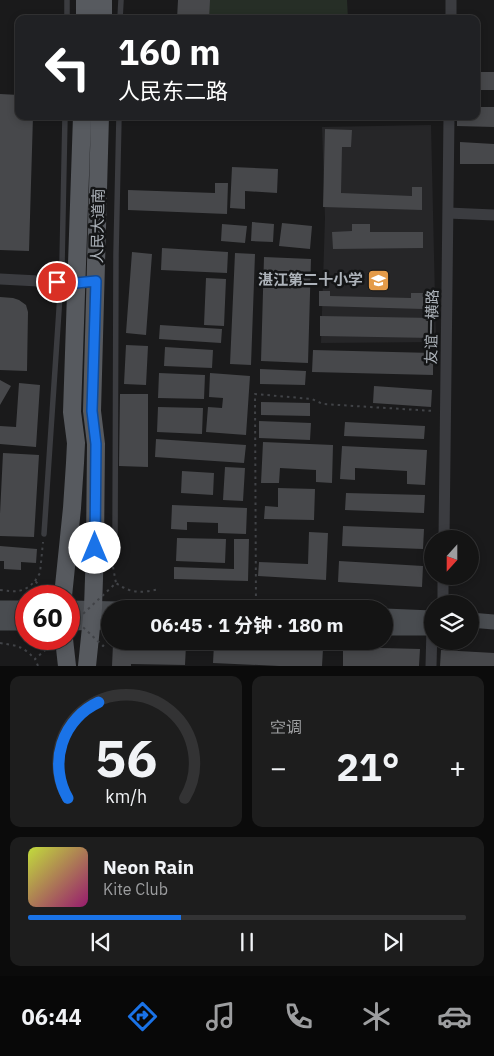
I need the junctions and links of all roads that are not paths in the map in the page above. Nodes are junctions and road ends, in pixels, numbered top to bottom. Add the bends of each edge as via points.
1 (67, 0) edge
2 (86, 0) edge
3 (103, 0) edge
4 (121, 0) edge
5 (451, 0) edge
6 (67, 15) edge
7 (85, 15) edge
8 (103, 15) edge
9 (120, 15) edge
10 (451, 15) edge
11 (65, 120) edge
12 (82, 120) edge
13 (100, 120) edge
14 (119, 120) edge
15 (450, 120) edge
16 (448, 213) junction
17 (494, 215) edge
18 (0, 279) edge
19 (96, 281) junction
20 (76, 283) junction
21 (444, 530) edge
22 (44, 534) road end
23 (115, 545) road end
24 (65, 585) edge
25 (0, 608) edge
26 (15, 608) edge
27 (80, 612) edge
28 (101, 612) edge
29 (80, 616) edge
30 (80, 616) edge
31 (393, 616) edge
32 (424, 618) edge
33 (101, 620) edge
34 (479, 621) edge
35 (80, 622) edge
36 (494, 622) edge
37 (0, 623) edge
38 (15, 623) edge
39 (393, 628) edge
40 (424, 628) edge
41 (479, 631) edge
42 (494, 632) edge
43 (60, 650) edge
44 (431, 650) edge
45 (67, 666) edge
46 (87, 666) edge
47 (431, 666) edge

1 - 6 lane
2 - 7 main road
3 - 8 main road
4 - 9 lane
5 - 10 street
11 - 22 lane via 62,265
12 - 20 main road, 人民大道南
13 - 19 main road, 人民大道南
14 - 23 lane
15 - 16 street, 友谊一横路
16 - 17 street
16 - 21 street, 友谊一横路
18 - 20 street
19 - 20 street
19 - 27 main road, 人民大道南 via 92,411 96,444 95,548
20 - 24 main road, 人民大道南 via 72,412 76,444
25 - 26 street
28 - 29 street
30 - 33 street
31 - 32 street
34 - 36 street
35 - 46 main road, 人民大道南
37 - 38 street
39 - 40 street
41 - 42 street
43 - 45 main road
44 - 47 street

